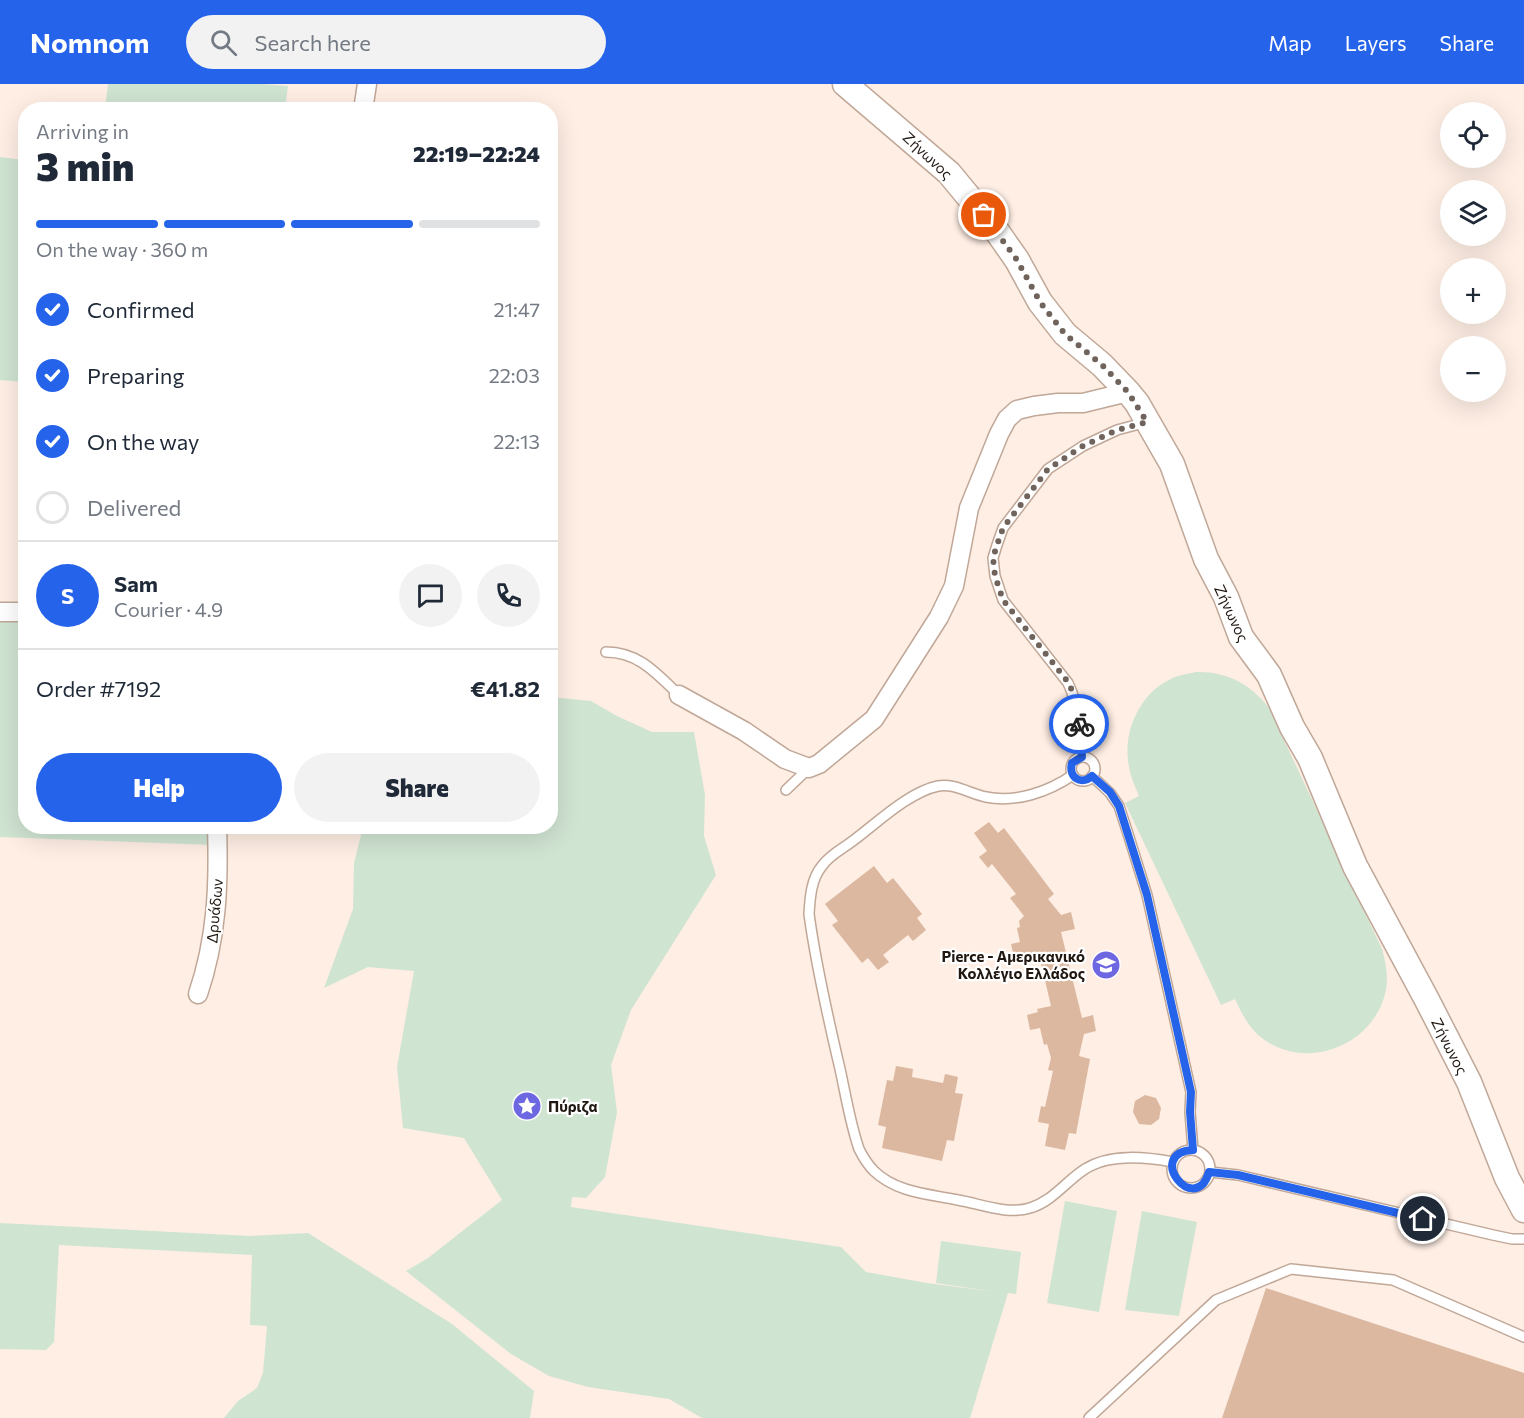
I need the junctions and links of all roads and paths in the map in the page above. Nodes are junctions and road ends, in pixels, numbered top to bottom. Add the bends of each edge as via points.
1 (367, 84) edge
2 (845, 84) edge
3 (364, 102) edge
4 (1128, 392) junction
5 (1147, 422) junction
6 (0, 612) edge
7 (18, 612) edge
8 (606, 652) dead end
9 (679, 695) joint
10 (1082, 757) junction
11 (809, 768) junction
12 (1073, 775) junction
13 (1092, 776) junction
14 (786, 790) dead end
15 (217, 834) edge
16 (198, 994) dead end
17 (1193, 1150) junction
18 (1173, 1162) junction
19 (1209, 1172) junction
20 (1524, 1210) edge
21 (1524, 1239) edge
22 (1524, 1337) edge
23 (1089, 1418) edge

1 - 3 street
2 - 4 street, Ζήνωνος via 949,173 996,230 1040,302 1065,334
4 - 5 street, Ζήνωνος
4 - 11 street via 1083,403 1034,406 1017,410 1007,419 969,508 954,585 939,617 874,718
5 - 10 lane via 1117,430 1083,446 1048,469 1003,528 993,558 1003,600 1068,682 1075,697
5 - 20 street, Ζήνωνος via 1172,464 1206,559 1241,637 1269,675 1310,758 1355,866 1469,1082
6 - 7 street
8 - 9 lane via 633,656
9 - 11 street via 785,759
10 - 12 lane via 1072,763
10 - 13 lane via 1093,763
11 - 14 lane
12 - 13 lane via 1084,781
12 - 18 lane via 1036,794 1010,799 987,797 954,786 929,789 822,866 810,894 809,914 853,1128 866,1162 903,1190 1007,1210 1039,1205 1085,1169 1103,1161 1140,1158
13 - 17 lane via 1119,806 1147,895 1191,1092
15 - 16 street, Δρυάδων via 216,906 209,963
17 - 18 lane via 1181,1153
17 - 19 lane via 1204,1155
18 - 19 lane via 1173,1175 1186,1187 1204,1183
19 - 21 lane via 1238,1175 1493,1236
22 - 23 lane via 1393,1280 1291,1269 1216,1300

